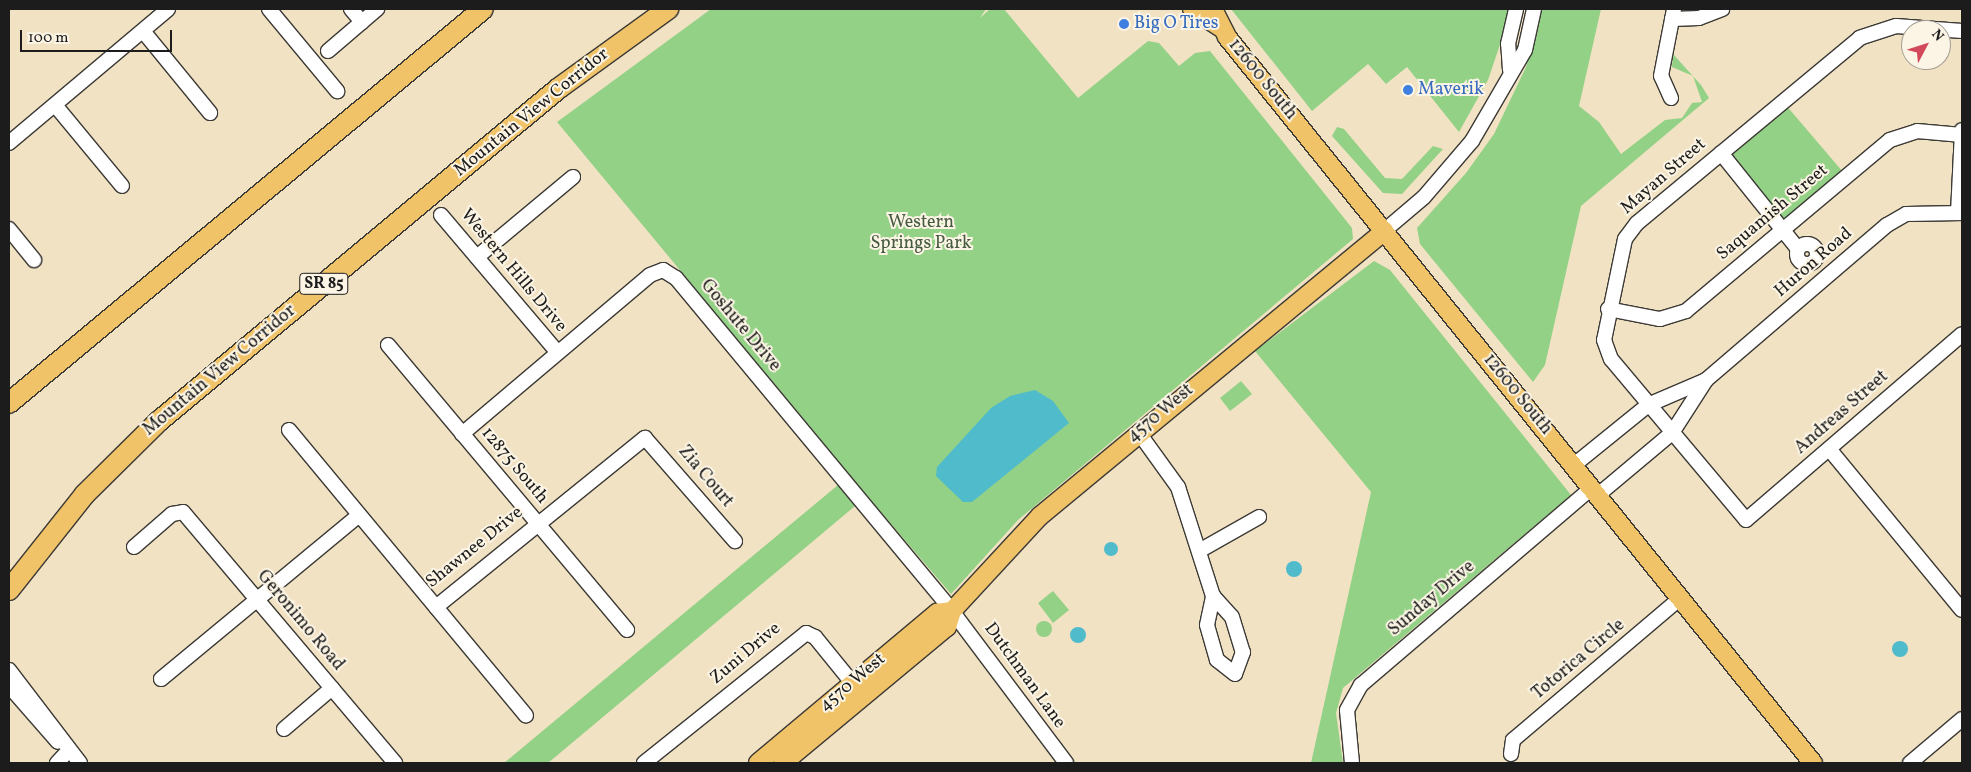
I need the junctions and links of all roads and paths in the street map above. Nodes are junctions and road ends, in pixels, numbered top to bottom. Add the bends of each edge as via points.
1 (168, 9) edge
2 (269, 9) edge
3 (351, 9) edge
4 (377, 9) edge
5 (483, 9) edge
6 (668, 9) edge
7 (1192, 9) edge
8 (1213, 9) edge
9 (1516, 9) edge
10 (1534, 9) edge
11 (1722, 9) edge
12 (1673, 14) edge
13 (362, 22) junction
14 (1220, 28) junction
15 (142, 31) junction
16 (1962, 31) edge
17 (328, 51) dead end
18 (1510, 70) junction
19 (337, 91) dead end
20 (1671, 98) dead end
21 (54, 105) junction
22 (210, 113) dead end
23 (1962, 130) edge
24 (1962, 136) edge
25 (9, 143) edge
26 (1721, 153) junction
27 (573, 177) dead end
28 (122, 186) dead end
29 (1960, 213) edge
30 (441, 215) dead end
31 (1784, 228) junction
32 (9, 229) edge
33 (1384, 231) junction
34 (477, 257) junction
35 (34, 260) dead end
36 (1826, 277) junction
37 (1608, 309) junction
38 (1962, 334) edge
39 (388, 345) dead end
40 (557, 352) junction
41 (1706, 380) junction
42 (9, 403) edge
43 (1648, 405) junction
44 (289, 430) dead end
45 (1138, 433) junction
46 (1672, 433) junction
47 (462, 434) junction
48 (645, 438) joint
49 (1830, 450) junction
50 (1574, 465) junction
51 (1595, 492) junction
52 (359, 514) junction
53 (1258, 517) dead end
54 (1746, 520) joint
55 (536, 523) junction
56 (734, 541) dead end
57 (134, 547) dead end
58 (1198, 551) junction
59 (9, 590) edge
60 (1213, 596) junction
61 (257, 599) junction
62 (1679, 599) junction
63 (436, 607) junction
64 (1962, 610) edge
65 (952, 611) junction
66 (627, 630) dead end
67 (9, 670) edge
68 (161, 679) dead end
69 (9, 686) edge
70 (332, 688) junction
71 (858, 690) junction
72 (526, 715) dead end
73 (1962, 719) edge
74 (284, 729) dead end
75 (69, 750) junction
76 (1511, 754) dead end
77 (57, 763) edge
78 (80, 763) edge
79 (395, 763) edge
80 (644, 763) edge
81 (758, 763) edge
82 (783, 763) edge
83 (1066, 763) edge
84 (1352, 763) edge
85 (1813, 763) edge
86 (1910, 763) edge

1 - 15 street
2 - 19 street
3 - 13 street
4 - 13 street
5 - 42 highway
6 - 59 highway, Mountain View Corridor / SR 85 via 560,88 159,421 85,494
7 - 14 main road, 12600 South
8 - 14 main road, 12600 South
9 - 18 street via 1508,44
10 - 18 street via 1525,50
11 - 12 street via 1699,18
12 - 20 street via 1661,76
13 - 17 street
14 - 33 main road, 12600 South
15 - 21 street
15 - 22 street
16 - 26 street, Mayan Street via 1896,26 1860,38
18 - 33 street via 1472,141 1448,173
21 - 25 street
21 - 28 street
23 - 24 street
24 - 29 street via 1958,189
24 - 31 street, Saquamish Street via 1917,131 1890,140
26 - 31 street
26 - 37 street, Mayan Street via 1625,239
27 - 34 street
29 - 36 street, Huron Road via 1906,214
30 - 34 street, Western Hills Drive
31 - 36 street via 1800,246 1800,262 1813,262
31 - 37 street, Saquamish Street via 1674,317 1660,319
32 - 35 street
33 - 45 main road, 4570 West
33 - 50 main road, 12600 South
34 - 40 street, Western Hills Drive
36 - 41 street, Huron Road
37 - 43 street, Mayan Street via 1604,330 1607,350
38 - 49 street, Andreas Street
39 - 47 street, 12875 South
40 - 47 street, Goshute Drive
40 - 65 street, Goshute Drive via 650,275 663,270 676,278
41 - 43 street, Huron Road
41 - 46 street, Huron Road
43 - 46 street, Mayan Street
43 - 50 street, Huron Road
44 - 52 street, Shawnee Drive
45 - 58 street via 1178,487
45 - 65 main road, 4570 West via 1040,516
46 - 51 street, Huron Road
46 - 54 street, Mayan Street
47 - 55 street, 12875 South
48 - 55 street, Shawnee Drive
48 - 56 street, Zia Court
49 - 54 street, Andreas Street
49 - 64 street
50 - 51 main road, 12600 South
51 - 62 main road, 12600 South
51 - 84 street, Sunday Drive via 1360,685 1347,710
52 - 61 street
52 - 63 street, Shawnee Drive
53 - 58 street
55 - 63 street, Shawnee Drive
55 - 66 street, 12875 South
57 - 61 street, Geronimo Road via 172,514 187,515
58 - 60 street
60 - 60 street via 1207,625 1218,660 1235,674 1243,652 1232,617
61 - 68 street
61 - 70 street, Geronimo Road
62 - 76 street, Totorica Circle via 1512,740
62 - 85 main road, 12600 South
63 - 72 street
65 - 71 main road, 4570 West via 937,613
65 - 83 street, Dutchman Lane
67 - 75 street via 47,715
69 - 75 street
70 - 74 street
70 - 79 street, Geronimo Road
71 - 80 street, Zuni Drive via 815,637 806,633 798,636
71 - 81 main road, 4570 West
71 - 82 main road, 4570 West
73 - 86 street
75 - 77 street
75 - 78 street

